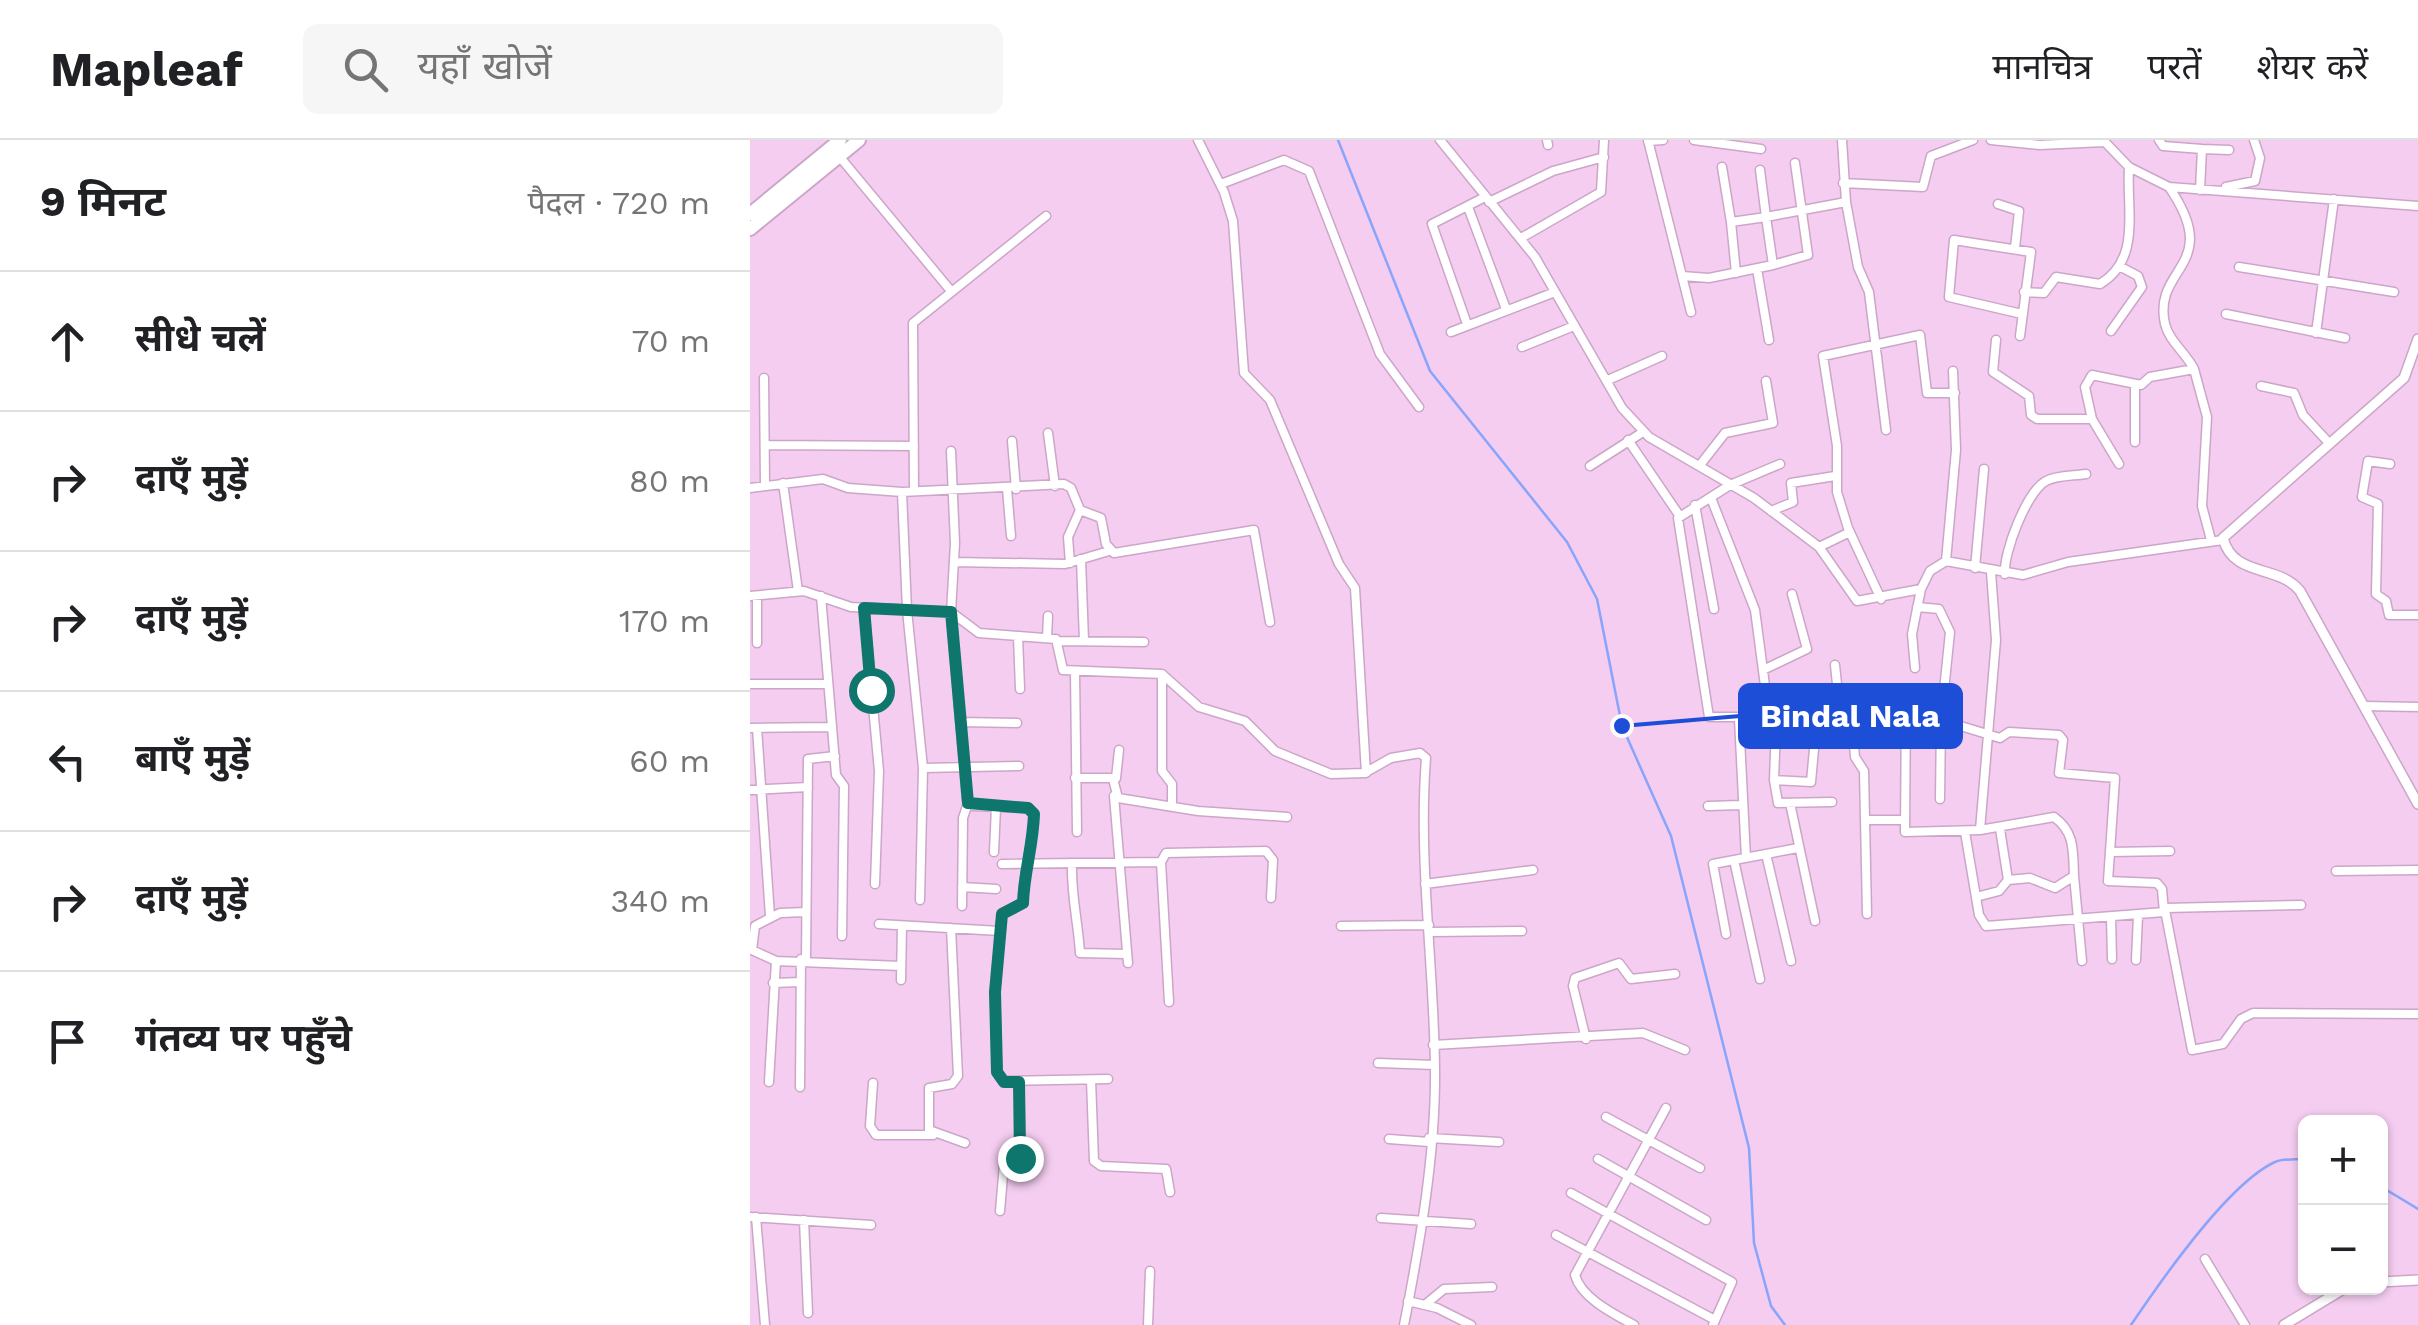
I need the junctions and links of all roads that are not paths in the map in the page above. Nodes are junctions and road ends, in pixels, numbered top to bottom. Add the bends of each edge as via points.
1 (859, 140) edge
2 (1198, 140) edge
3 (1604, 140) edge
4 (1663, 140) edge
5 (1694, 140) edge
6 (1842, 140) edge
7 (1973, 140) edge
8 (1991, 140) edge
9 (2158, 140) edge
10 (2254, 140) edge
11 (1648, 141) edge
12 (1960, 141) edge
13 (2103, 141) edge
14 (1446, 142) edge
15 (838, 145) edge
16 (2197, 146) edge
17 (1761, 149) dead end
18 (2228, 150) dead end
19 (1604, 157) junction
20 (1795, 164) dead end
21 (1722, 167) dead end
22 (2129, 167) junction
23 (1760, 170) dead end
24 (1221, 184) junction
25 (1844, 184) junction
26 (2169, 187) junction
27 (2216, 189) junction
28 (2200, 190) junction
29 (2334, 199) junction
30 (1487, 200) junction
31 (1846, 202) junction
32 (1998, 204) dead end
33 (2418, 206) edge
34 (1468, 207) junction
35 (1801, 212) junction
36 (750, 214) edge
37 (1046, 216) dead end
38 (1766, 217) junction
39 (1731, 222) junction
40 (750, 229) edge
41 (1521, 238) junction
42 (2015, 248) junction
43 (1773, 265) junction
44 (2121, 267) junction
45 (2239, 267) dead end
46 (1757, 268) junction
47 (1736, 273) junction
48 (1682, 276) junction
49 (2324, 284) junction
50 (951, 290) junction
51 (1556, 292) junction
52 (2024, 292) junction
53 (2394, 292) dead end
54 (1506, 309) junction
55 (1692, 312) dead end
56 (2022, 314) junction
57 (2226, 314) dead end
58 (1468, 324) junction
59 (1574, 326) junction
60 (2111, 331) dead end
61 (1451, 332) dead end
62 (2316, 333) junction
63 (2020, 336) dead end
64 (2345, 338) dead end
65 (2418, 339) edge
66 (1769, 340) dead end
67 (1996, 340) dead end
68 (1876, 341) junction
69 (1522, 348) dead end
70 (1662, 356) dead end
71 (1953, 370) dead end
72 (2194, 370) junction
73 (764, 378) dead end
74 (1608, 380) junction
75 (1766, 381) dead end
76 (2135, 385) junction
77 (2261, 386) dead end
78 (1956, 393) junction
79 (1419, 407) dead end
80 (2092, 419) junction
81 (750, 422) edge
82 (764, 422) junction
83 (1886, 430) dead end
84 (1643, 432) junction
85 (1048, 433) dead end
86 (1628, 440) junction
87 (1012, 442) dead end
88 (2135, 442) dead end
89 (2329, 444) junction
90 (765, 445) junction
91 (914, 446) junction
92 (951, 451) dead end
93 (1780, 464) dead end
94 (2119, 464) dead end
95 (2390, 464) dead end
96 (1700, 465) junction
97 (1590, 466) dead end
98 (1984, 469) dead end
99 (2086, 474) dead end
100 (1835, 476) junction
101 (783, 483) junction
102 (1730, 484) junction
103 (766, 486) junction
104 (1055, 486) junction
105 (750, 488) edge
106 (952, 488) junction
107 (1011, 489) junction
108 (914, 491) junction
109 (902, 492) junction
110 (1710, 498) junction
111 (1695, 505) junction
112 (1080, 510) junction
113 (1771, 511) junction
114 (1678, 516) junction
115 (1850, 532) junction
116 (1010, 536) dead end
117 (2217, 540) junction
118 (1819, 546) junction
119 (1109, 551) junction
120 (1082, 559) junction
121 (1946, 561) junction
122 (955, 562) junction
123 (1070, 563) junction
124 (1975, 568) junction
125 (1990, 572) junction
126 (2004, 574) junction
127 (1921, 590) junction
128 (798, 591) junction
129 (1792, 594) dead end
130 (753, 596) edge
131 (821, 596) junction
132 (1881, 599) junction
133 (1917, 607) junction
134 (864, 608) junction
135 (907, 610) junction
136 (1714, 610) dead end
137 (951, 612) junction
138 (2418, 615) edge
139 (1048, 616) dead end
140 (1270, 622) dead end
141 (1018, 636) junction
142 (1047, 638) junction
143 (1084, 641) junction
144 (1059, 642) junction
145 (1144, 642) dead end
146 (757, 643) dead end
147 (1835, 665) dead end
148 (1915, 668) dead end
149 (1763, 670) junction
150 (1076, 672) junction
151 (1162, 674) junction
152 (750, 684) edge
153 (826, 684) junction
154 (1020, 689) dead end
155 (1906, 703) dead end
156 (2364, 706) junction
157 (2418, 707) edge
158 (1770, 716) junction
159 (1740, 718) junction
160 (1941, 720) junction
161 (961, 722) junction
162 (1017, 723) dead end
163 (832, 726) junction
164 (754, 728) edge
165 (1842, 732) junction
166 (1988, 732) junction
167 (1853, 733) junction
168 (1904, 736) junction
169 (1815, 738) junction
170 (1119, 750) dead end
171 (836, 756) junction
172 (965, 766) junction
173 (1019, 766) dead end
174 (923, 768) junction
175 (1368, 770) junction
176 (1075, 778) junction
177 (1113, 779) junction
178 (1774, 780) junction
179 (808, 787) junction
180 (761, 789) junction
181 (750, 790) edge
182 (1114, 796) junction
183 (1940, 799) dead end
184 (1832, 802) dead end
185 (968, 803) junction
186 (1790, 803) junction
187 (1742, 804) junction
188 (2418, 804) edge
189 (996, 806) junction
190 (1172, 806) junction
191 (1708, 806) dead end
192 (1286, 817) dead end
193 (1866, 820) junction
194 (1904, 820) junction
195 (2000, 828) junction
196 (1980, 830) junction
197 (1076, 832) dead end
198 (1965, 832) junction
199 (1798, 848) junction
200 (2170, 851) dead end
201 (994, 852) dead end
202 (2110, 852) junction
203 (1766, 854) junction
204 (1746, 858) junction
205 (1734, 860) junction
206 (1120, 861) junction
207 (1161, 862) junction
208 (1031, 863) junction
209 (1072, 863) junction
210 (1002, 864) dead end
211 (1533, 870) dead end
212 (2418, 870) edge
213 (2336, 871) dead end
214 (2074, 876) junction
215 (2008, 880) junction
216 (875, 884) dead end
217 (1424, 884) junction
218 (962, 888) junction
219 (996, 889) dead end
220 (1272, 898) dead end
221 (1976, 898) junction
222 (920, 900) dead end
223 (2301, 905) dead end
224 (962, 906) dead end
225 (2165, 909) junction
226 (806, 912) junction
227 (1867, 914) dead end
228 (770, 916) junction
229 (2138, 916) junction
230 (2111, 917) junction
231 (2080, 920) junction
232 (1815, 921) dead end
233 (879, 924) dead end
234 (902, 926) junction
235 (1341, 926) dead end
236 (951, 928) junction
237 (1429, 929) junction
238 (1000, 931) junction
239 (1522, 932) dead end
240 (1726, 934) dead end
241 (842, 936) dead end
242 (803, 959) junction
243 (2112, 959) dead end
244 (2136, 960) dead end
245 (776, 961) junction
246 (2082, 961) dead end
247 (1791, 962) dead end
248 (901, 966) junction
249 (1675, 974) dead end
250 (1760, 979) dead end
251 (901, 980) dead end
252 (800, 982) junction
253 (773, 983) junction
254 (1169, 1002) dead end
255 (2418, 1014) edge
256 (1586, 1039) junction
257 (1433, 1045) junction
258 (1685, 1050) dead end
259 (1378, 1063) dead end
260 (1435, 1066) junction
261 (1108, 1079) dead end
262 (1092, 1080) junction
263 (769, 1082) dead end
264 (1019, 1082) junction
265 (873, 1083) dead end
266 (800, 1087) dead end
267 (1666, 1108) dead end
268 (1606, 1117) dead end
269 (933, 1135) junction
270 (1390, 1139) dead end
271 (1429, 1140) junction
272 (1649, 1140) junction
273 (1499, 1142) dead end
274 (965, 1143) dead end
275 (1598, 1159) dead end
276 (1700, 1168) dead end
277 (1630, 1179) junction
278 (1170, 1192) dead end
279 (1571, 1193) dead end
280 (1000, 1211) dead end
281 (1609, 1215) junction
282 (753, 1217) edge
283 (1380, 1218) dead end
284 (1421, 1219) junction
285 (804, 1220) junction
286 (1706, 1220) dead end
287 (1471, 1224) dead end
288 (870, 1225) dead end
289 (1556, 1235) dead end
290 (1588, 1252) junction
291 (2205, 1260) dead end
292 (1150, 1271) dead end
293 (2418, 1280) edge
294 (2388, 1282) edge
295 (1492, 1288) dead end
296 (2333, 1295) edge
297 (1408, 1301) junction
298 (1426, 1304) junction
299 (808, 1313) dead end
300 (1714, 1322) edge
301 (765, 1325) edge
302 (1148, 1325) edge
303 (1404, 1325) edge
304 (1471, 1325) edge
305 (1634, 1325) edge
306 (2244, 1325) edge
307 (2284, 1325) edge

1 - 15 highway
2 - 24 street
3 - 19 street
4 - 11 street
5 - 17 street
6 - 25 street
7 - 12 street
8 - 13 street via 2040,146
9 - 16 street via 2163,146
10 - 27 street via 2260,158 2255,181
11 - 48 street
12 - 25 street via 1931,156 1924,187
13 - 22 street
14 - 30 street
15 - 36 highway
15 - 40 highway
15 - 50 street
16 - 18 street
16 - 28 street
19 - 30 street
19 - 41 street via 1599,194
20 - 35 street
21 - 39 street
22 - 26 street
22 - 44 street via 2130,224
23 - 38 street
24 - 79 street via 1284,160 1309,171 1380,354
24 - 175 street via 1236,242 1244,373 1270,400 1355,588
25 - 31 street
26 - 28 street
26 - 72 street via 2188,214 2192,234 2164,319
27 - 28 street
27 - 29 street
29 - 33 street
29 - 49 street
30 - 34 street
30 - 41 street
31 - 35 street
31 - 68 street
32 - 42 street via 2020,213
34 - 54 street
34 - 58 street via 1432,224
35 - 38 street
35 - 43 street via 1808,255
37 - 50 street
38 - 39 street
38 - 43 street
39 - 47 street
41 - 51 street
42 - 52 street via 2031,252
42 - 56 street via 1954,240 1948,294
43 - 46 street
44 - 52 street via 2100,284 2056,277 2044,293
44 - 60 street via 2140,278 2142,287
45 - 49 street
46 - 47 street
46 - 66 street
47 - 48 street
48 - 55 street
49 - 53 street
49 - 62 street
50 - 91 street via 911,328
51 - 54 street
51 - 59 street
52 - 56 street
54 - 58 street
56 - 63 street
57 - 62 street
58 - 61 street
59 - 69 street
59 - 74 street
62 - 64 street
65 - 89 street via 2404,378
67 - 80 street via 1992,371 2029,396 2032,416
68 - 78 street via 1920,334 1927,394
68 - 83 street
68 - 100 street via 1823,356
70 - 74 street
71 - 78 street
72 - 76 street
72 - 117 street via 2206,417 2202,506
73 - 82 street
74 - 84 street
75 - 96 street via 1773,423 1725,433
76 - 80 street via 2090,376
76 - 88 street
77 - 89 street via 2294,393
78 - 121 street
80 - 94 street
81 - 82 street
82 - 90 street
84 - 86 street
84 - 96 street
85 - 104 street
86 - 97 street
86 - 114 street
87 - 107 street
89 - 117 street
90 - 91 street
90 - 103 street
91 - 108 street
92 - 106 street
93 - 102 street
95 - 138 street via 2364,466 2362,497 2378,504 2376,594 2386,600 2389,616
96 - 102 street
98 - 124 street
99 - 126 street via 2039,487 2008,544
100 - 113 street via 1790,483 1793,502
100 - 115 street
101 - 103 street
101 - 109 street via 824,479
101 - 128 street
102 - 110 street
102 - 113 street
103 - 105 street
104 - 107 street
104 - 112 street via 1070,486
106 - 107 street
106 - 108 street
106 - 122 street
107 - 116 street
108 - 109 street
109 - 135 street
110 - 111 street
110 - 149 street via 1755,610
111 - 114 street
111 - 136 street
112 - 119 street via 1102,518
112 - 123 street via 1068,537
113 - 118 street
114 - 159 street via 1708,714
115 - 118 street
115 - 132 street
117 - 126 street
117 - 156 street via 2242,564 2296,585
118 - 132 street via 1857,601
119 - 120 street
119 - 140 street via 1254,530
120 - 123 street
120 - 143 street
121 - 124 street
121 - 127 street via 1930,571
122 - 123 street
122 - 137 street
124 - 125 street
125 - 126 street
125 - 166 street via 1996,640
127 - 132 street
127 - 133 street
128 - 130 street
128 - 131 street
129 - 149 street via 1806,649
130 - 146 street
131 - 134 street
131 - 153 street
133 - 148 street
133 - 160 street via 1940,610 1949,628
134 - 135 street
134 - 216 street via 879,772
135 - 137 street
135 - 174 street
137 - 141 street via 979,633
137 - 161 street
139 - 142 street
141 - 142 street
141 - 154 street
142 - 144 street
143 - 144 street
143 - 145 street
144 - 150 street via 1060,668
147 - 165 street
149 - 158 street
150 - 151 street
150 - 176 street
151 - 175 street via 1199,707 1246,722 1275,750 1331,774
151 - 190 street via 1162,771 1172,784
152 - 153 street
153 - 163 street
155 - 168 street
156 - 157 street
156 - 188 street
158 - 159 street
158 - 169 street via 1809,717
158 - 178 street via 1776,727
159 - 187 street
160 - 166 street
160 - 183 street
161 - 162 street
161 - 172 street
163 - 164 street
163 - 171 street
164 - 180 street
165 - 167 street
165 - 169 street
166 - 196 street
166 - 202 street via 2000,738 2009,732 2060,736 2059,773 2115,778
167 - 168 street
167 - 193 street via 1864,771
168 - 194 street
169 - 178 street via 1811,782
170 - 177 street
171 - 179 street via 809,757
171 - 241 street via 844,786
172 - 173 street
172 - 174 street
172 - 185 street
174 - 222 street
175 - 217 street via 1391,758 1425,755
176 - 177 street
176 - 197 street
177 - 182 street
178 - 186 street via 1775,800
179 - 180 street
179 - 226 street
180 - 181 street
180 - 228 street
182 - 190 street
182 - 206 street
184 - 186 street
185 - 189 street
185 - 218 street
186 - 199 street
187 - 191 street
187 - 204 street
189 - 201 street
189 - 208 street via 1034,812
190 - 192 street
193 - 194 street
193 - 227 street
194 - 198 street via 1907,834
195 - 196 street
195 - 214 street via 2054,817 2067,826
195 - 215 street
196 - 198 street
198 - 221 street
199 - 203 street
199 - 232 street
200 - 202 street
202 - 225 street via 2109,883 2157,883
203 - 204 street
203 - 247 street
204 - 205 street
205 - 240 street via 1712,867
205 - 250 street
206 - 207 street
206 - 209 street
206 - 209 street via 1128,959 1080,953
207 - 220 street via 1180,850 1266,852 1273,860
207 - 254 street
208 - 209 street
208 - 210 street
208 - 238 street via 1022,905 1003,912
211 - 217 street
212 - 213 street
214 - 215 street via 2055,888 2030,878
214 - 231 street
215 - 221 street via 1999,892
217 - 237 street
218 - 219 street
218 - 224 street
221 - 231 street via 1981,921 1990,927
223 - 225 street
225 - 229 street
225 - 255 street via 2192,1050 2223,1044 2253,1013
226 - 228 street
226 - 242 street
228 - 245 street via 755,926 751,945
229 - 230 street
229 - 244 street
230 - 231 street
230 - 243 street
231 - 246 street
233 - 234 street
234 - 236 street
234 - 248 street
235 - 237 street
236 - 238 street
236 - 269 street via 958,1076 928,1091
237 - 239 street
237 - 257 street
238 - 264 street via 997,1072 1004,1082
242 - 245 street
242 - 248 street
242 - 252 street
245 - 253 street
248 - 251 street
249 - 256 street via 1631,979 1618,963 1576,978
252 - 253 street
252 - 266 street
253 - 263 street
256 - 257 street
256 - 258 street via 1643,1033
257 - 260 street
259 - 260 street
260 - 271 street
261 - 262 street
262 - 264 street
262 - 278 street via 1094,1162 1166,1169
264 - 280 street via 1021,1155 1004,1164
265 - 269 street via 870,1124 876,1134
267 - 272 street
268 - 272 street
269 - 274 street
270 - 271 street
271 - 273 street
271 - 284 street
272 - 276 street
272 - 277 street
275 - 277 street
277 - 281 street
277 - 286 street
279 - 281 street
281 - 290 street
281 - 300 street via 1732,1282
282 - 285 street
282 - 301 street
283 - 284 street
284 - 287 street
284 - 297 street
285 - 288 street
285 - 299 street
289 - 290 street
290 - 300 street
290 - 305 street via 1575,1281
291 - 306 street
292 - 302 street
293 - 294 street
295 - 298 street via 1444,1289
296 - 307 street
297 - 298 street
297 - 303 street
298 - 304 street

